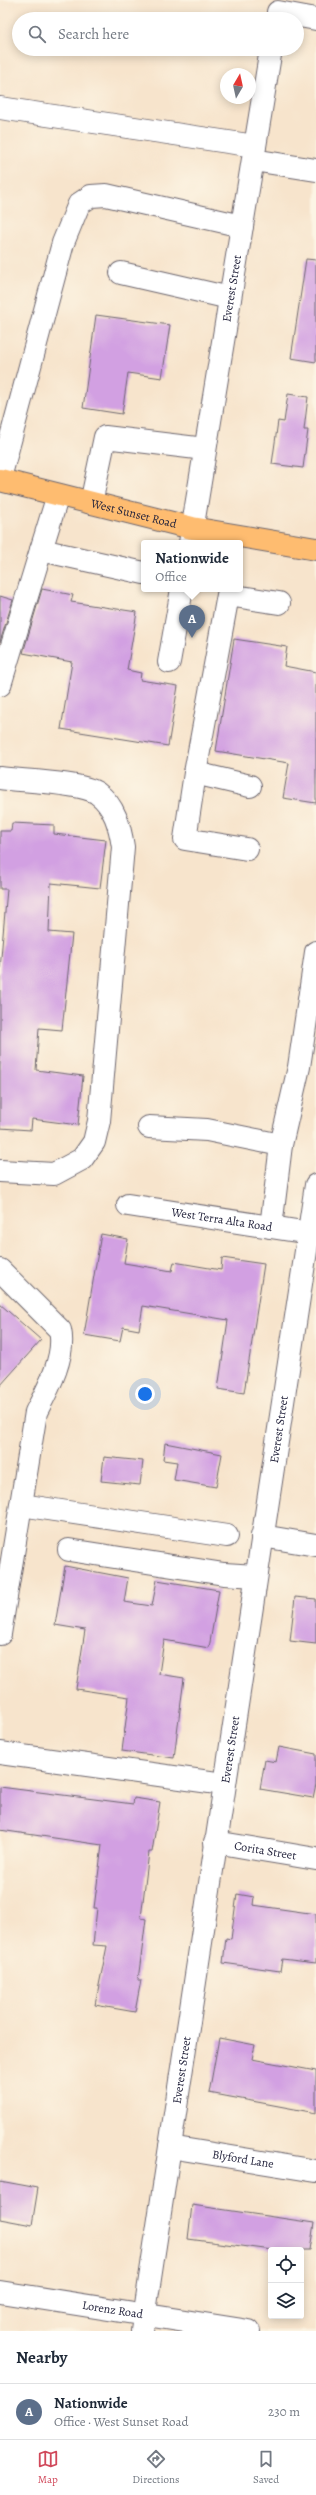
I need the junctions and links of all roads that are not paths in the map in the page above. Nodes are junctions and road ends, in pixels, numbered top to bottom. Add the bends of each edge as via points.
1 (304, 16) edge
2 (316, 19) edge
3 (270, 56) edge
4 (0, 108) edge
5 (254, 153) junction
6 (316, 170) edge
7 (242, 226) junction
8 (121, 273) dead end
9 (230, 298) junction
10 (206, 449) junction
11 (0, 479) edge
12 (58, 495) junction
13 (91, 503) junction
14 (191, 536) edge
15 (237, 539) edge
16 (316, 549) edge
17 (41, 550) junction
18 (141, 572) edge
19 (181, 592) edge
20 (228, 592) edge
21 (279, 604) dead end
22 (169, 662) dead end
23 (0, 685) edge
24 (195, 773) junction
25 (0, 778) edge
26 (250, 786) dead end
27 (247, 849) dead end
28 (316, 952) edge
29 (149, 1127) dead end
30 (281, 1145) junction
31 (0, 1171) edge
32 (316, 1185) edge
33 (128, 1205) dead end
34 (271, 1227) junction
35 (312, 1234) edge
36 (0, 1270) edge
37 (21, 1505) junction
38 (227, 1536) dead end
39 (262, 1536) junction
40 (316, 1545) edge
41 (69, 1550) dead end
42 (256, 1576) junction
43 (0, 1634) edge
44 (0, 1753) edge
45 (224, 1784) junction
46 (215, 1842) junction
47 (316, 1859) edge
48 (170, 2147) junction
49 (316, 2171) edge
50 (0, 2292) edge
51 (143, 2323) edge
52 (240, 2330) edge

1 - 2 street
3 - 5 street, Everest Street
4 - 5 street
5 - 6 street
5 - 7 street, Everest Street
7 - 9 street, Everest Street
7 - 11 street via 106,195 91,196 79,204 64,243
8 - 9 street
9 - 10 street, Everest Street
10 - 13 street via 106,437
10 - 14 street, Everest Street
11 - 12 main road, West Sunset Road
12 - 13 main road, West Sunset Road
12 - 17 street
13 - 14 main road, West Sunset Road
14 - 15 main road, West Sunset Road
15 - 16 main road, West Sunset Road
17 - 18 street
17 - 23 street
19 - 22 street
20 - 21 street
20 - 24 street
24 - 26 street
24 - 27 street via 185,839
25 - 31 street via 74,786 96,793 111,808 120,825 123,847 99,1121 94,1142 82,1159 54,1174
28 - 30 street via 299,1067
29 - 30 street via 207,1130
30 - 34 street
32 - 35 street, Everest Street
33 - 34 street, West Terra Alta Road
34 - 35 street, West Terra Alta Road
35 - 39 street, Everest Street
36 - 37 street via 60,1330 63,1342 48,1388 36,1412
37 - 38 street
37 - 43 street
39 - 40 street
39 - 42 street, Everest Street
41 - 42 street via 224,1574
42 - 45 street, Everest Street
44 - 45 street
45 - 46 street, Everest Street
46 - 47 street, Corita Street
46 - 48 street, Everest Street
48 - 49 street, Blyford Lane
48 - 51 street, Everest Street
50 - 51 street, Lorenz Road
51 - 52 street, Lorenz Road

